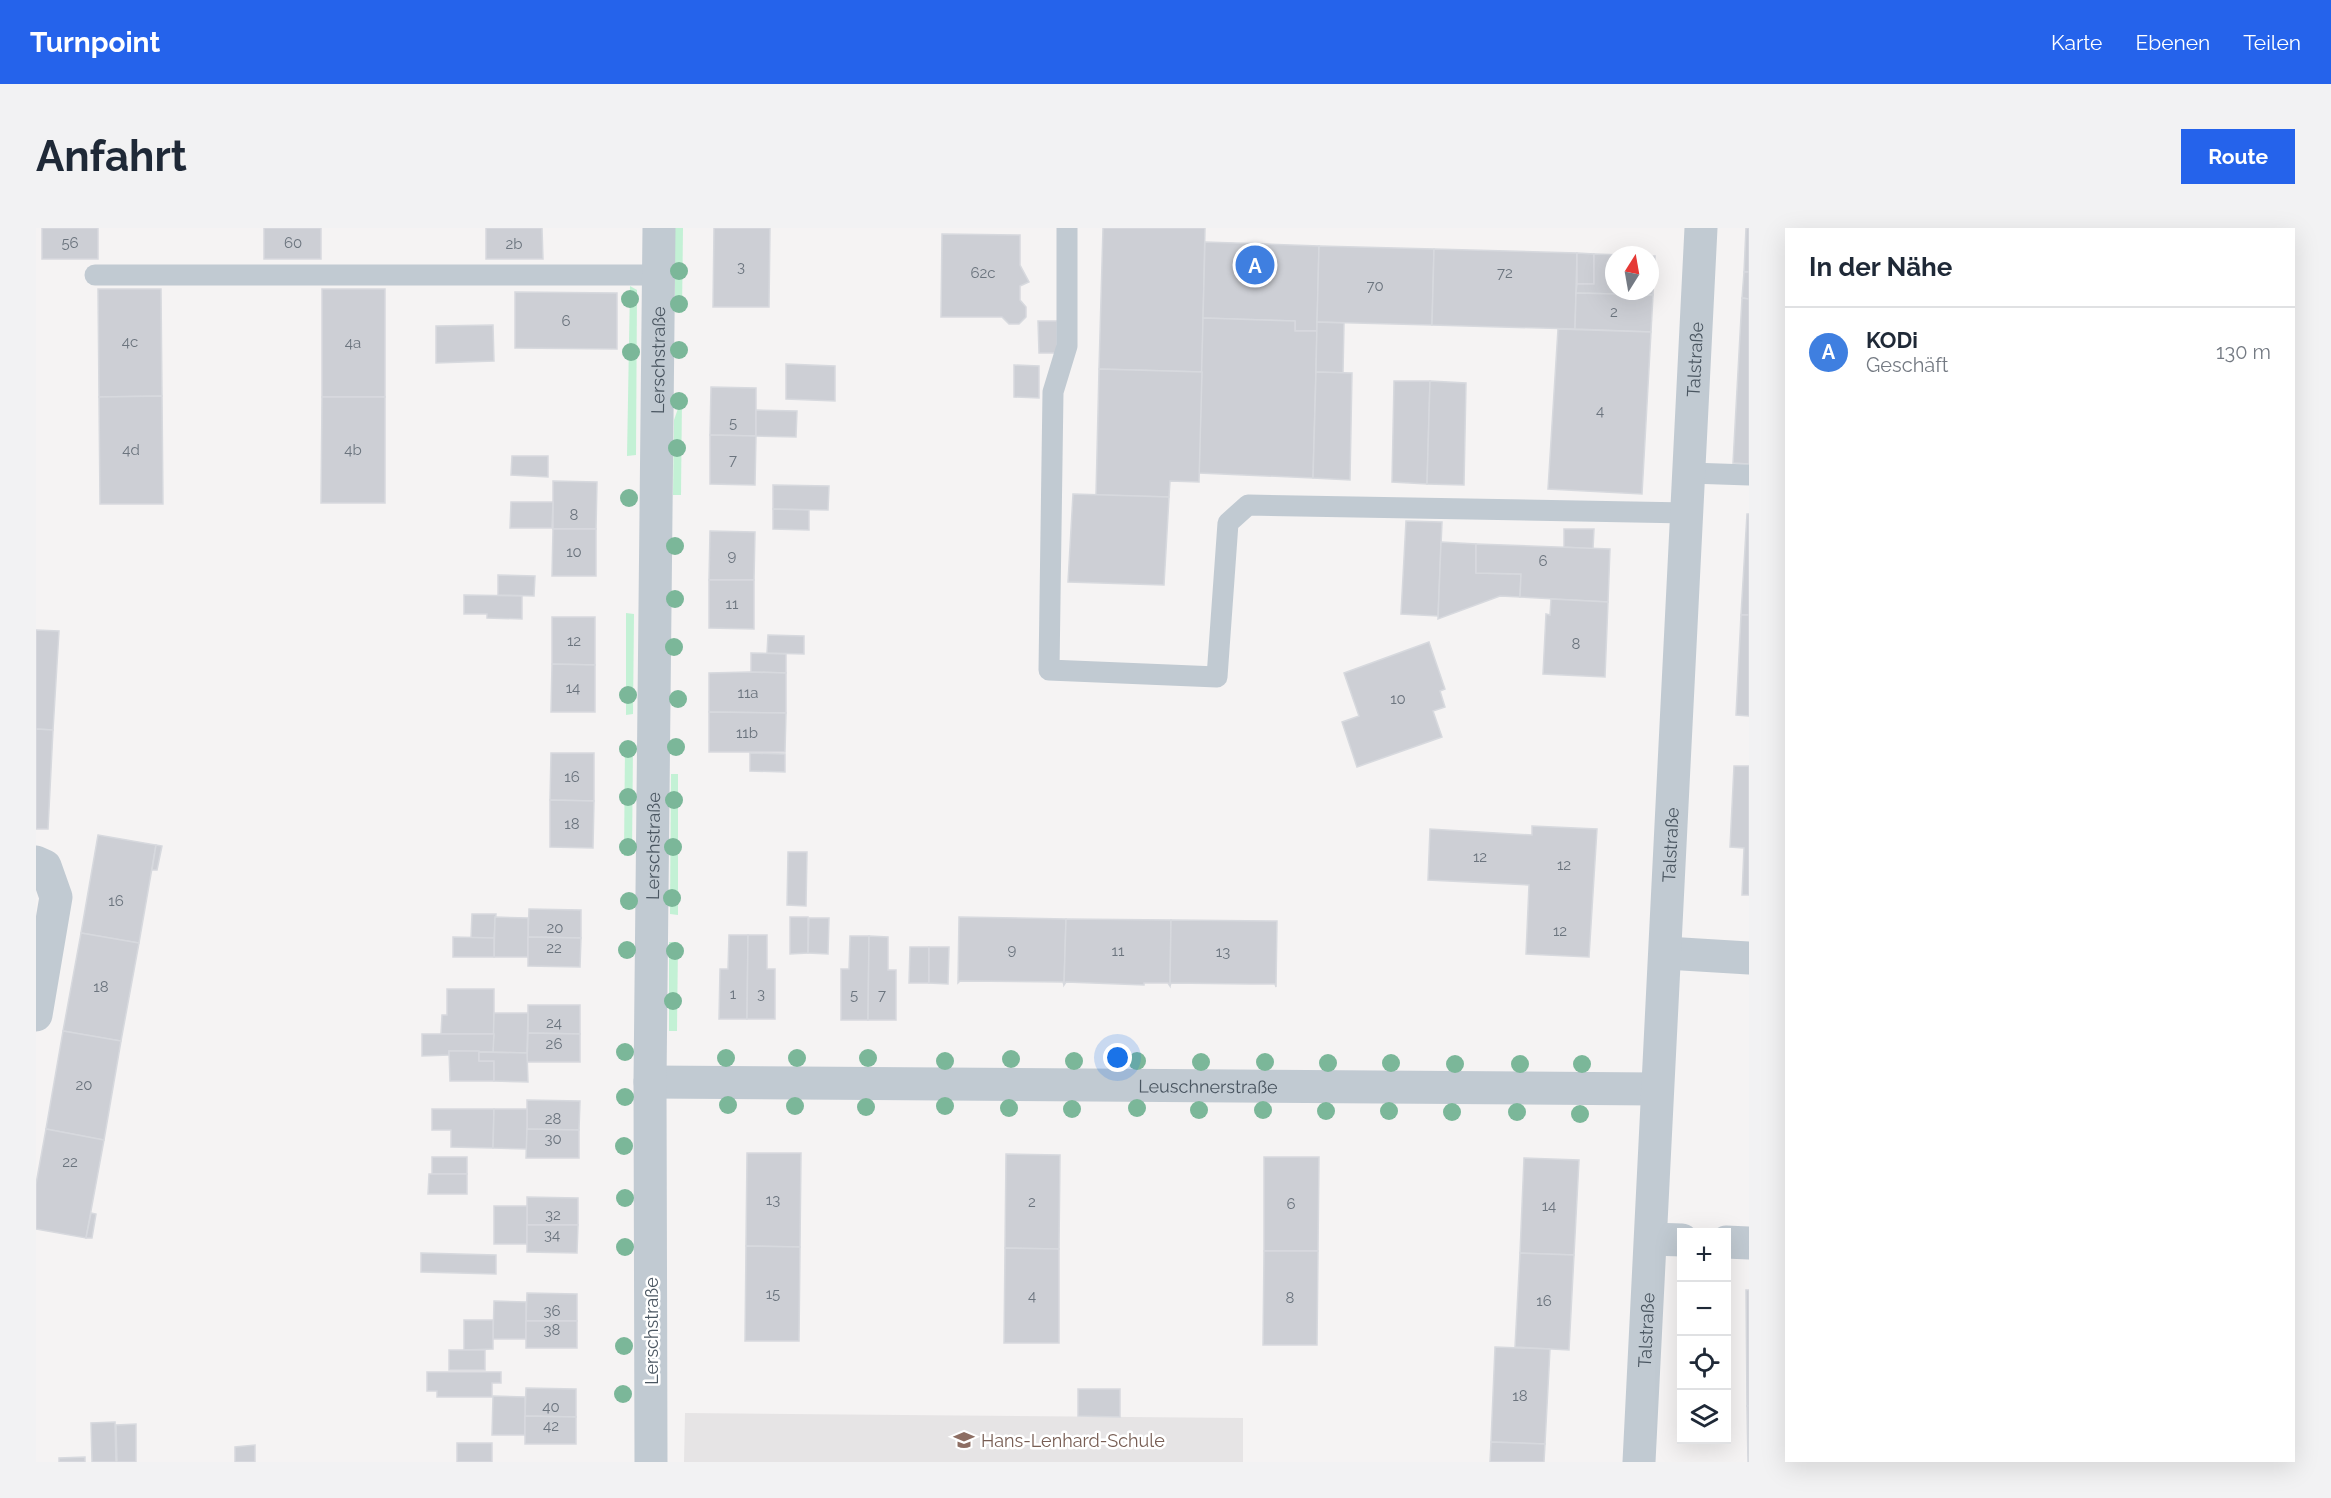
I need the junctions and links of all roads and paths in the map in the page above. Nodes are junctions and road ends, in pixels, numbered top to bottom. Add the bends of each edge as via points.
1 (659, 228) edge
2 (1067, 228) edge
3 (1701, 228) edge
4 (95, 275) dead end
5 (658, 275) junction
6 (1690, 473) junction
7 (1749, 475) edge
8 (1688, 513) junction
9 (36, 862) edge
10 (1666, 953) junction
11 (1749, 958) edge
12 (36, 1016) edge
13 (650, 1082) junction
14 (1657, 1089) junction
15 (1666, 1240) edge
16 (1731, 1242) edge
17 (1749, 1243) edge
18 (651, 1462) edge
19 (1639, 1462) edge

1 - 5 street, Lerschstraße
2 - 8 lane via 1067,346 1053,392 1049,670 1217,677 1228,523 1248,505
3 - 6 street, Talstraße
4 - 5 lane
5 - 13 street, Lerschstraße
6 - 7 lane
6 - 8 street, Talstraße
8 - 10 street, Talstraße
9 - 12 street via 45,866 56,897
10 - 11 street
10 - 14 street, Talstraße
13 - 14 street, Leuschnerstraße
13 - 18 street, Lerschstraße
14 - 15 street, Talstraße
15 - 19 street, Talstraße
16 - 17 street

